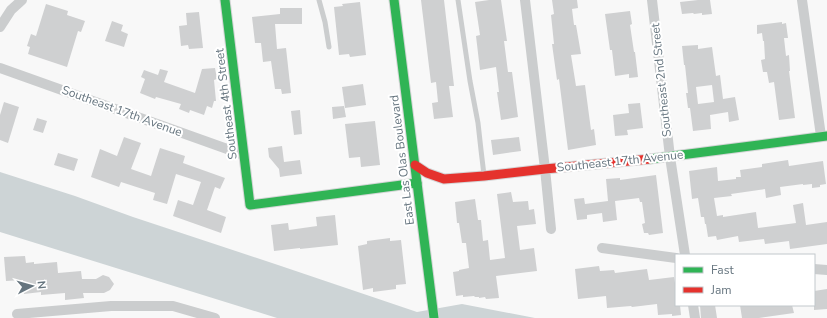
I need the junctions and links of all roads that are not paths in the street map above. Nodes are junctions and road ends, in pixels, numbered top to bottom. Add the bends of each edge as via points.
1 (22, 0) edge
2 (225, 0) edge
3 (319, 0) edge
4 (394, 0) edge
5 (458, 0) edge
6 (525, 0) edge
7 (652, 0) edge
8 (802, 0) edge
9 (0, 27) edge
10 (329, 47) dead end
11 (0, 68) edge
12 (824, 136) edge
13 (244, 155) junction
14 (670, 156) junction
15 (415, 165) junction
16 (545, 169) junction
17 (484, 176) junction
18 (417, 183) junction
19 (551, 229) dead end
20 (602, 248) dead end
21 (685, 254) edge
22 (675, 258) edge
23 (815, 269) edge
24 (827, 270) edge
25 (693, 306) edge
26 (17, 314) dead end
27 (215, 318) edge
28 (434, 318) edge
29 (695, 318) edge

1 - 9 street via 11,10
2 - 13 street, Southeast 4th Street
3 - 10 lane
4 - 15 street, East Las Olas Boulevard
5 - 17 lane
6 - 16 street
7 - 14 street, Southeast 2nd Street
8 - 12 street
11 - 13 street, Southeast 17th Avenue
12 - 14 street, Southeast 17th Avenue
13 - 18 street, Southeast 4th Street via 250,205
14 - 16 street, Southeast 17th Avenue
14 - 21 street, Southeast 2nd Street
15 - 17 street, Southeast 17th Avenue via 444,179
15 - 18 street, East Las Olas Boulevard
16 - 17 street, Southeast 17th Avenue
16 - 19 street
18 - 28 street, East Las Olas Boulevard
20 - 22 street
23 - 24 street
25 - 29 street
26 - 27 street via 111,306 173,306

